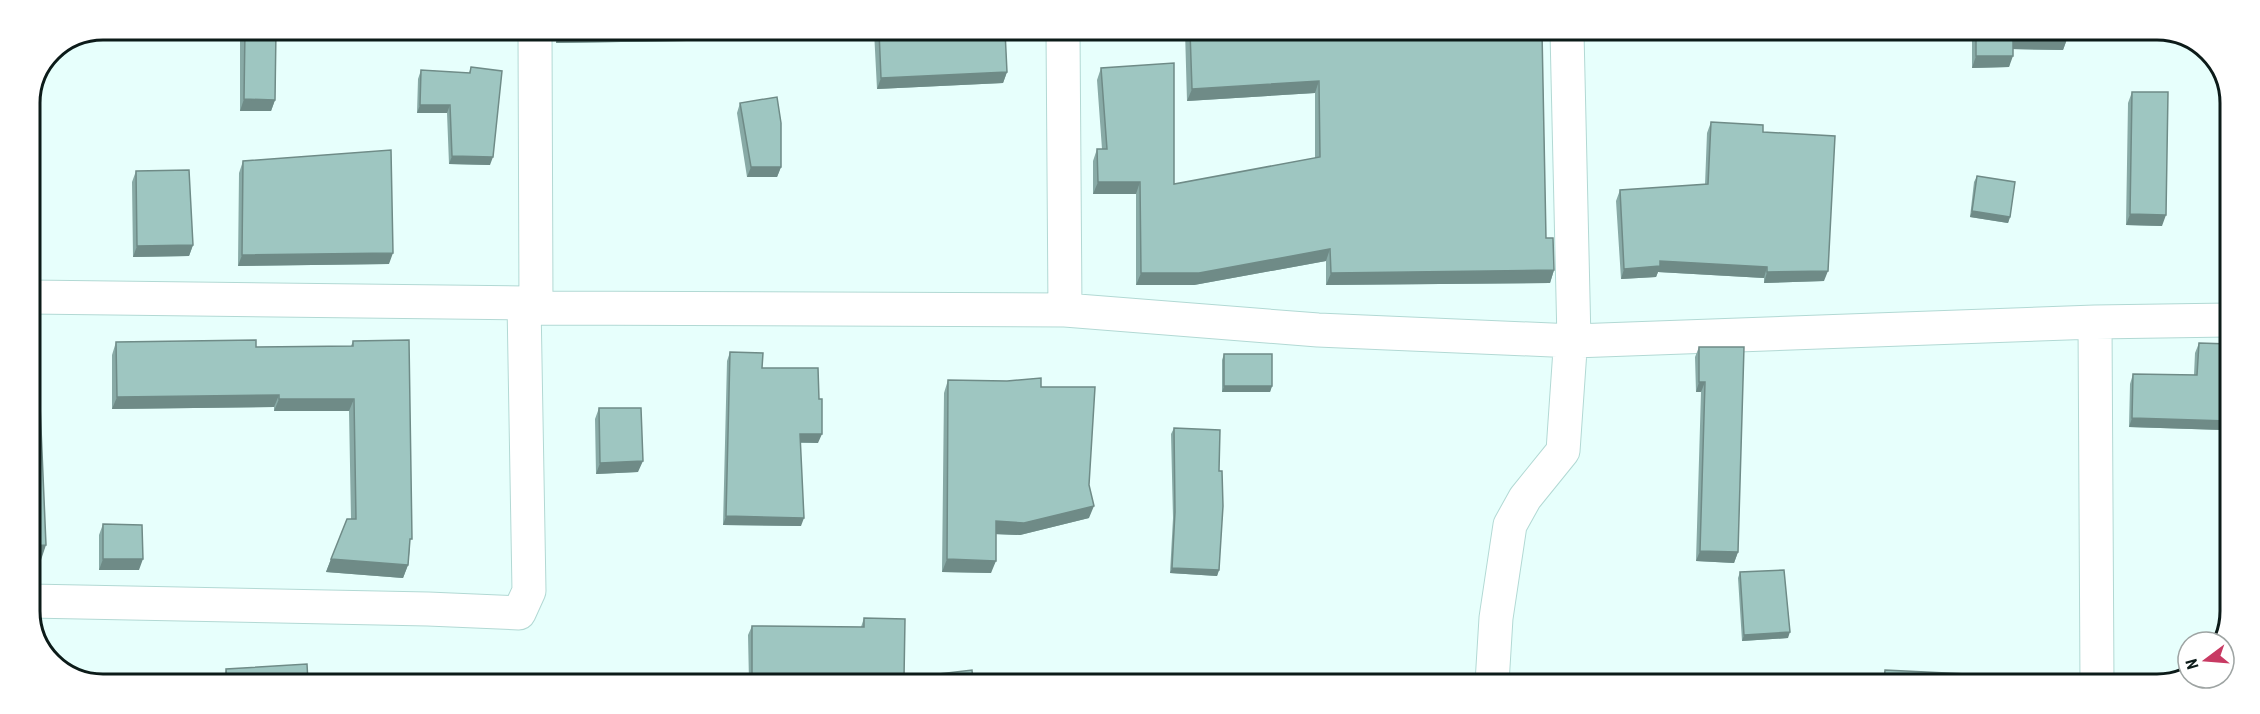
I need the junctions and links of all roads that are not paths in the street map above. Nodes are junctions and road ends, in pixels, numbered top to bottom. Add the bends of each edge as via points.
1 (535, 40) edge
2 (1063, 40) edge
3 (1567, 40) edge
4 (40, 297) edge
5 (530, 306) junction
6 (1065, 310) junction
7 (2219, 320) edge
8 (2095, 322) junction
9 (1574, 340) junction
10 (41, 601) edge
11 (1493, 674) edge
12 (2097, 674) edge

1 - 5 street
2 - 6 street
3 - 9 street
4 - 5 street
5 - 6 street
5 - 10 street via 529,591 519,613
6 - 9 street via 1318,330
7 - 8 street
8 - 9 street
8 - 12 street
9 - 11 street via 1570,350 1563,452 1525,498 1510,525 1496,618

